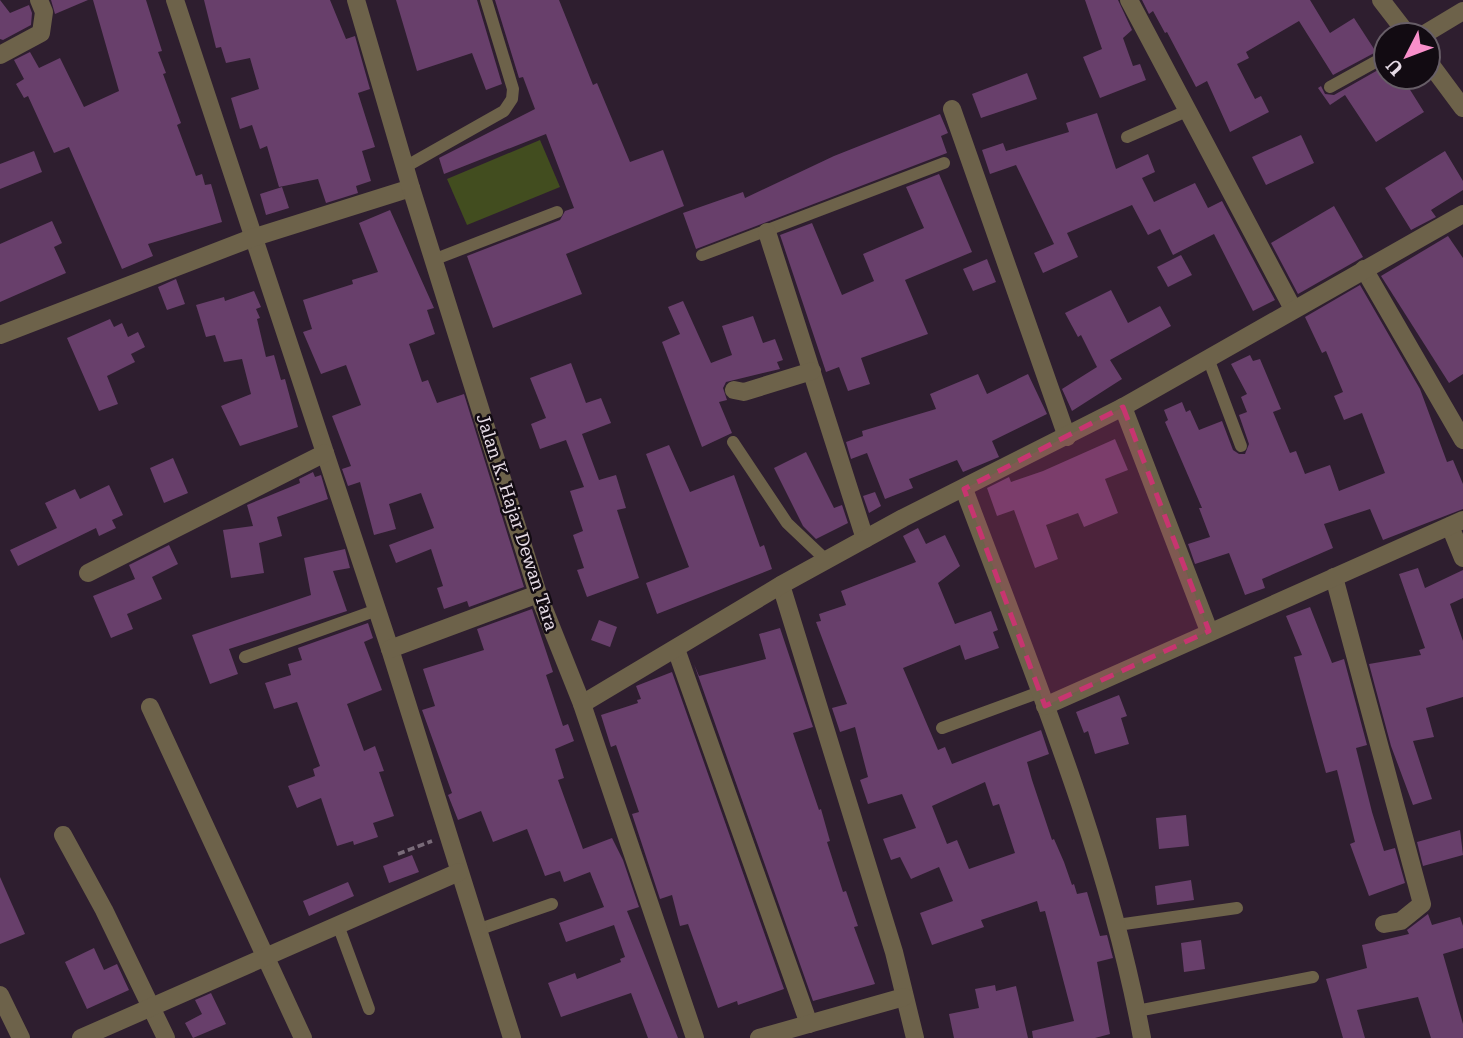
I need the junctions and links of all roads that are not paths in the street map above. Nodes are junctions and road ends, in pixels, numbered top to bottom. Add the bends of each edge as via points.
1 (38, 0) edge
2 (175, 0) edge
3 (356, 0) edge
4 (486, 0) edge
5 (1129, 0) edge
6 (1381, 0) edge
7 (1463, 11) edge
8 (1397, 21) edge
9 (1442, 24) edge
10 (0, 55) edge
11 (1372, 64) edge
12 (1442, 80) edge
13 (1330, 86) dead end
14 (1463, 108) edge
15 (952, 109) dead end
16 (1189, 110) junction
17 (1127, 136) dead end
18 (944, 163) dead end
19 (405, 167) junction
20 (411, 188) junction
21 (557, 212) dead end
22 (1463, 214) edge
23 (767, 232) junction
24 (252, 238) junction
25 (702, 254) dead end
26 (433, 260) junction
27 (1364, 270) junction
28 (1293, 309) junction
29 (0, 335) edge
30 (1208, 358) junction
31 (811, 372) junction
32 (734, 390) dead end
33 (1123, 407) junction
34 (1067, 437) junction
35 (1463, 440) edge
36 (733, 442) dead end
37 (1241, 446) dead end
38 (325, 453) junction
39 (964, 488) junction
40 (1456, 523) edge
41 (865, 539) junction
42 (1463, 558) edge
43 (826, 560) junction
44 (88, 573) dead end
45 (1334, 577) junction
46 (781, 585) junction
47 (538, 594) junction
48 (377, 610) junction
49 (1209, 631) junction
50 (390, 649) junction
51 (677, 649) junction
52 (244, 657) dead end
53 (1042, 699) junction
54 (582, 705) junction
55 (150, 707) dead end
56 (942, 729) dead end
57 (63, 835) dead end
58 (459, 872) junction
59 (552, 904) dead end
60 (1237, 908) dead end
61 (1384, 924) dead end
62 (338, 925) junction
63 (1117, 925) junction
64 (477, 930) junction
65 (264, 956) junction
66 (1313, 977) dead end
67 (0, 995) edge
68 (904, 997) junction
69 (150, 1006) junction
70 (369, 1009) dead end
71 (1137, 1012) junction
72 (809, 1024) junction
73 (21, 1038) edge
74 (81, 1038) edge
75 (166, 1038) edge
76 (303, 1038) edge
77 (512, 1038) edge
78 (695, 1038) edge
79 (758, 1038) edge
80 (915, 1038) edge
81 (1142, 1038) edge

1 - 10 street via 44,12 41,33
2 - 24 street
3 - 19 street, Jalan K. Hajar Dewan Tara
4 - 19 lane via 513,89 512,99 504,111
5 - 16 street
6 - 8 street
7 - 9 street
11 - 13 lane
12 - 14 street
15 - 34 street
16 - 17 lane
16 - 28 street
18 - 23 lane
19 - 20 street, Jalan K. Hajar Dewan Tara
20 - 24 street
20 - 26 street, Jalan K. Hajar Dewan Tara
21 - 26 lane
22 - 27 street
23 - 25 lane
23 - 31 street
24 - 29 street
24 - 38 street
26 - 47 street, Jalan K. Hajar Dewan Tara
27 - 28 street
27 - 35 street
28 - 30 street
30 - 33 street
30 - 37 lane
31 - 32 street via 744,392
31 - 41 street
33 - 34 street
33 - 49 street
34 - 39 street
36 - 43 lane via 788,523
38 - 44 street
38 - 48 street
39 - 41 street
39 - 53 street
40 - 42 street
40 - 45 street
41 - 43 street
43 - 46 street
45 - 49 street
45 - 61 street via 1422,904 1401,921
46 - 51 street
46 - 68 street
47 - 50 street
47 - 54 street, Jalan K. Hajar Dewan Tara
48 - 50 street
48 - 52 lane
49 - 53 street
50 - 58 street
51 - 54 street
51 - 72 street
53 - 56 lane
53 - 63 street
54 - 78 street, Jalan K. Hajar Dewan Tara
55 - 65 street
57 - 69 street
58 - 62 street
58 - 64 street
59 - 64 lane
60 - 63 lane
62 - 65 street
62 - 70 lane
63 - 71 street
64 - 77 street
65 - 69 street
65 - 76 street
66 - 71 lane
67 - 73 street
68 - 72 street
68 - 80 street
69 - 74 street
69 - 75 street
71 - 81 street
72 - 79 street

